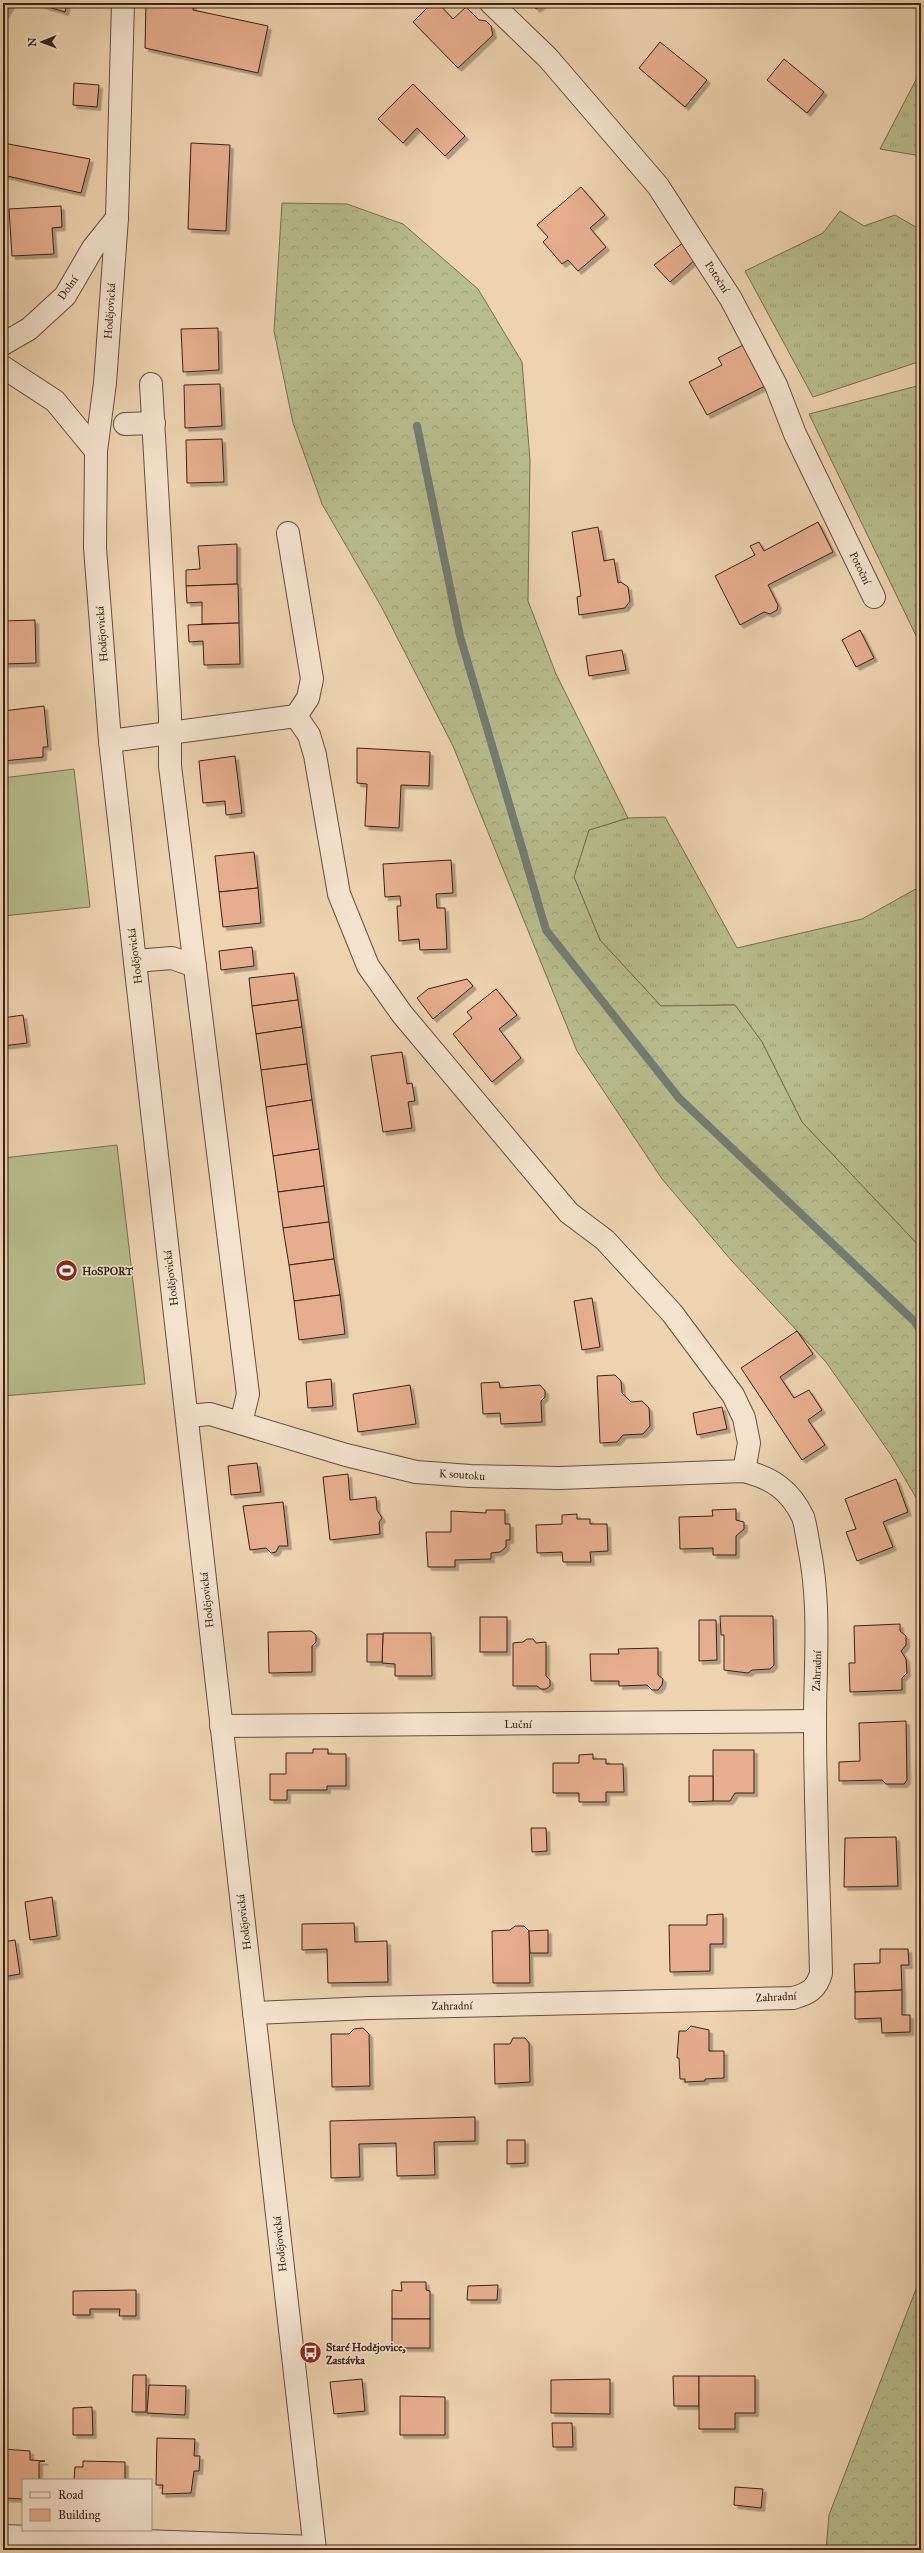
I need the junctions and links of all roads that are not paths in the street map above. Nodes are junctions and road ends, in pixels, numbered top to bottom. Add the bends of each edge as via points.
1 (123, 3) edge
2 (491, 3) edge
3 (117, 218) junction
4 (3, 344) edge
5 (3, 367) edge
6 (152, 384) dead end
7 (154, 423) junction
8 (125, 424) dead end
9 (96, 451) junction
10 (288, 533) dead end
11 (874, 597) dead end
12 (296, 716) junction
13 (171, 734) junction
14 (110, 741) junction
15 (135, 961) junction
16 (195, 966) junction
17 (187, 1416) junction
18 (241, 1422) junction
19 (744, 1471) junction
20 (815, 1721) junction
21 (221, 1726) junction
22 (254, 2013) junction
23 (3, 2536) edge
24 (314, 2549) edge

1 - 3 street, Hodějovická
2 - 11 street, Potoční via 548,58 658,186 727,292 776,385 794,434
3 - 4 street, Dolní via 93,248 64,296 29,329
3 - 9 street, Hodějovická via 105,383
5 - 9 street via 55,401
6 - 7 street
7 - 8 street
7 - 13 street
9 - 14 street, Hodějovická via 95,548
10 - 12 street via 312,679 308,698
12 - 13 street
12 - 19 street via 309,735 315,756 339,894 368,966 402,1014 569,1213 606,1240 672,1313 733,1395 744,1418 748,1443
13 - 14 street
13 - 16 street via 170,766
14 - 15 street, Hodějovická
15 - 16 street via 172,958
15 - 17 street, Hodějovická
16 - 18 street via 248,1394
17 - 18 street, K soutoku via 210,1414
17 - 21 street, Hodějovická
18 - 19 street, K soutoku via 346,1455 416,1472 560,1478
19 - 20 street, Zahradní via 764,1476 783,1487 804,1519 814,1571 818,1645
20 - 21 street, Luční
20 - 22 street, Zahradní via 821,1973 818,1985 806,1995 793,1998
21 - 22 street, Hodějovická
22 - 24 street, Hodějovická
23 - 24 street

